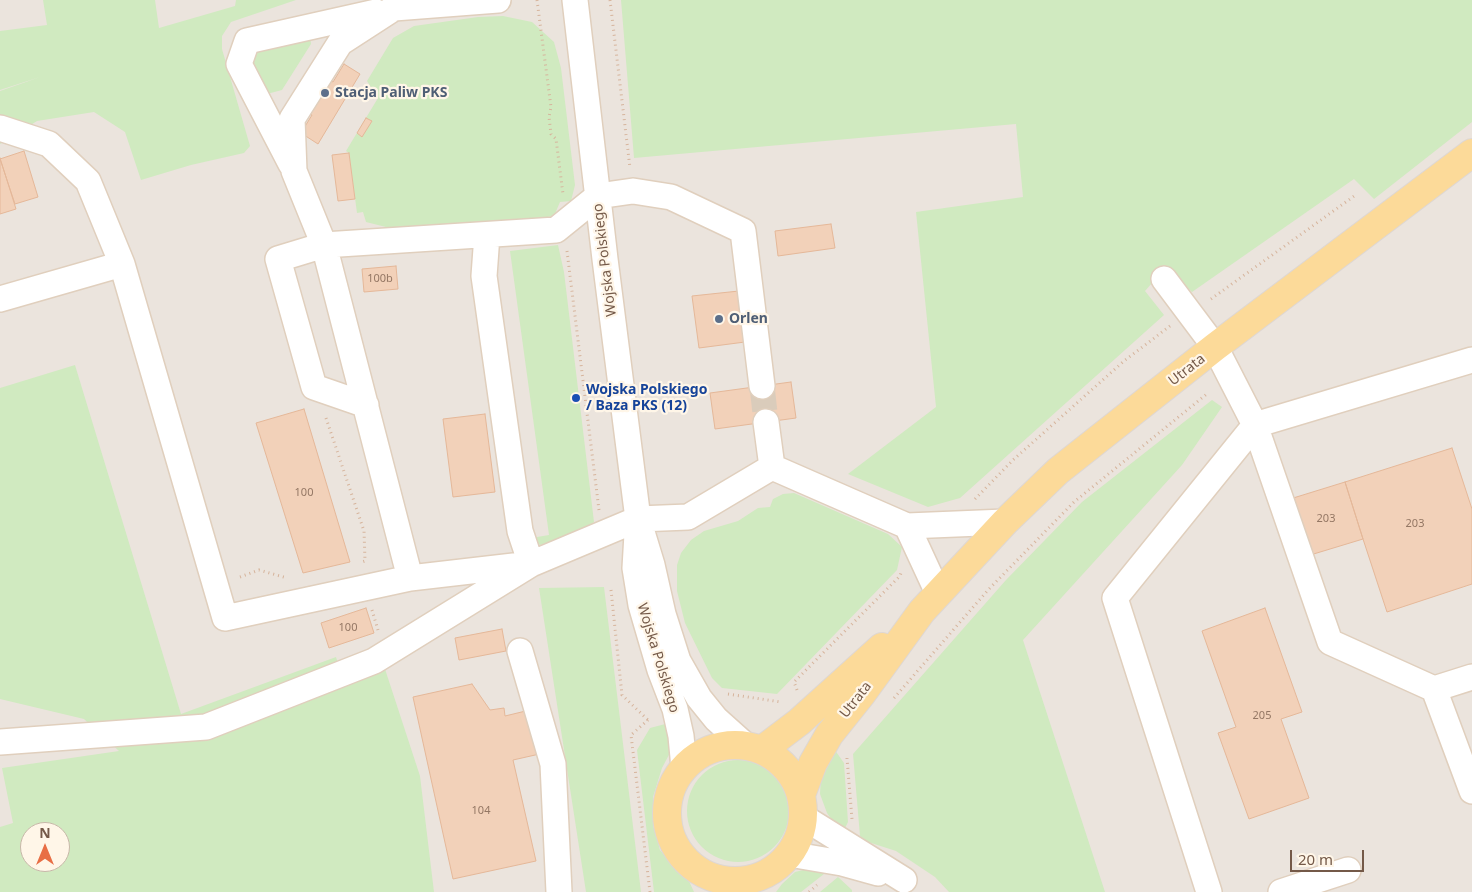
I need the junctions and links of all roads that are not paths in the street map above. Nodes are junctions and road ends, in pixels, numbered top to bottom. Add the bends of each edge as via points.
1 (498, 0) edge
2 (575, 0) edge
3 (394, 8) junction
4 (0, 128) edge
5 (1472, 152) edge
6 (294, 172) junction
7 (598, 196) junction
8 (487, 235) junction
9 (324, 246) junction
10 (122, 264) junction
11 (1164, 279) dead end
12 (0, 299) edge
13 (1216, 347) junction
14 (1472, 360) edge
15 (762, 386) tunnel mouth
16 (366, 405) junction
17 (766, 422) tunnel mouth
18 (1255, 425) junction
19 (772, 466) junction
20 (638, 519) junction
21 (1005, 522) junction
22 (910, 534) junction
23 (530, 564) junction
24 (410, 578) junction
25 (930, 602) junction
26 (520, 651) dead end
27 (1472, 677) edge
28 (1434, 689) junction
29 (0, 742) edge
30 (754, 748) junction
31 (684, 768) junction
32 (1472, 791) edge
33 (802, 806) junction
34 (789, 854) junction
35 (1348, 870) dead end
36 (708, 883) edge
37 (759, 884) edge
38 (903, 886) edge
39 (559, 892) edge
40 (1209, 892) edge
41 (1281, 892) edge

1 - 3 street
2 - 7 street, Wojska Polskiego
3 - 6 street via 340,43 292,119
3 - 6 street via 247,41 239,64
4 - 10 street via 49,144 88,181
5 - 13 main road, Utrata
6 - 9 street
7 - 8 street via 556,230
7 - 15 street via 632,191 672,197 743,231
7 - 20 street, Wojska Polskiego
8 - 9 street
8 - 23 street via 484,276 520,531
9 - 16 street
9 - 16 street via 278,259 314,387
10 - 12 street
10 - 24 street via 225,618
11 - 13 street
13 - 18 street
13 - 21 main road, Utrata via 1058,472
14 - 18 street
16 - 24 street
17 - 19 street
18 - 28 street via 1330,642
18 - 40 street via 1115,598
19 - 20 street via 688,518
19 - 22 street
20 - 23 street
20 - 30 street, Wojska Polskiego via 678,661 698,698 716,719
20 - 31 street, Wojska Polskiego via 635,568 641,605 675,709
21 - 22 street
21 - 25 main road, Utrata
22 - 25 street
23 - 24 street
23 - 29 street via 374,661 206,728
25 - 30 main road, Utrata via 804,710
25 - 33 main road, Utrata via 829,735 813,763
26 - 39 street via 552,764
27 - 28 street
28 - 32 street
30 - 31 main road via 728,745 712,749
30 - 33 main road via 780,761 793,776
31 - 36 main road via 673,785 667,806 668,826 676,846
33 - 34 main road via 799,837
33 - 38 street
34 - 37 main road
34 - 38 street via 842,863
35 - 41 street
36 - 37 main road via 743,880

